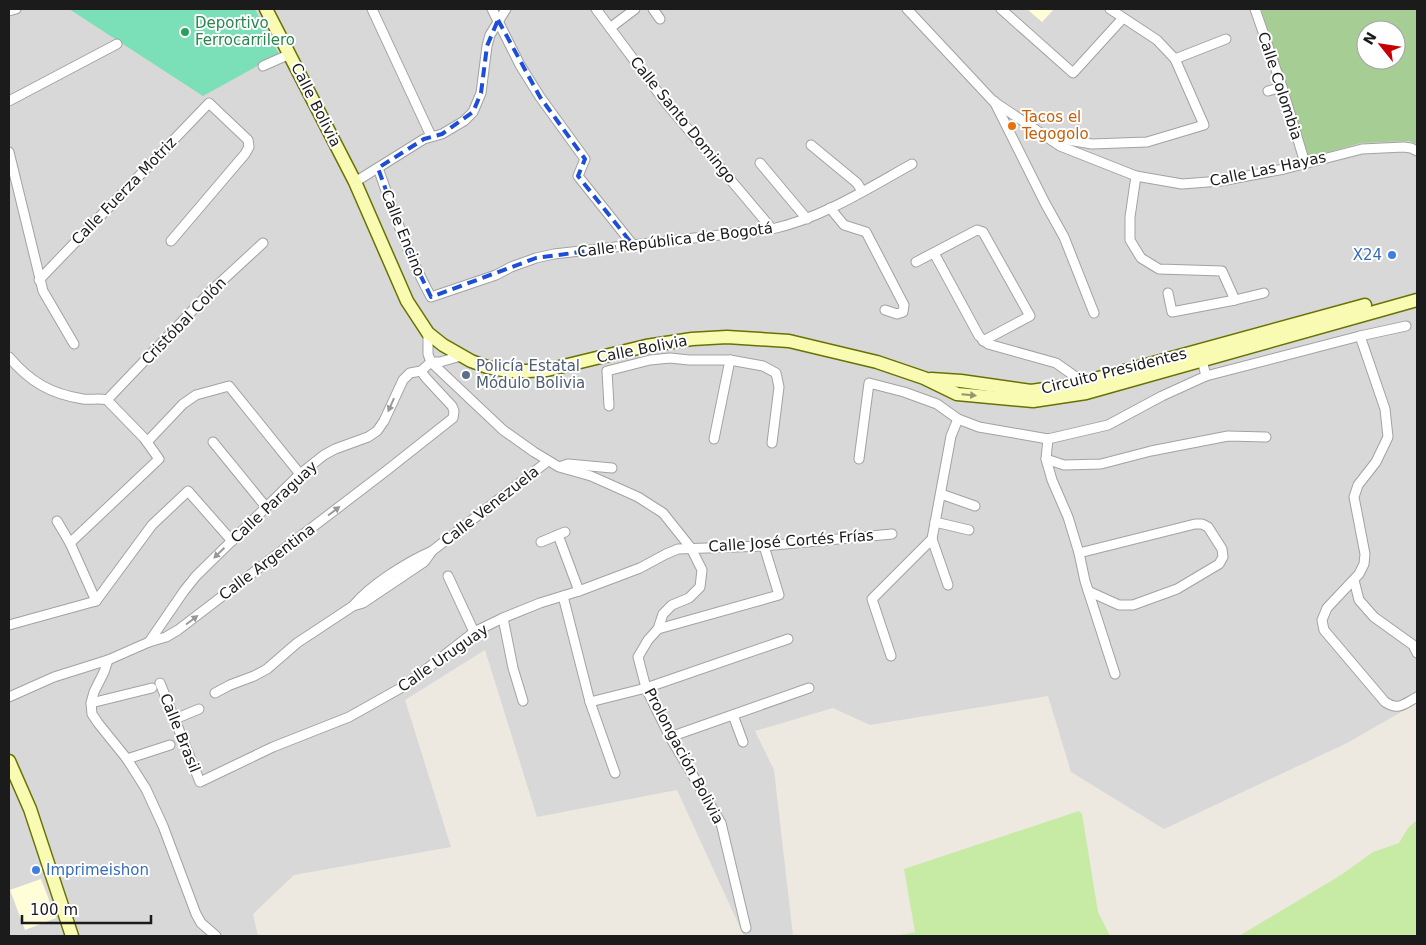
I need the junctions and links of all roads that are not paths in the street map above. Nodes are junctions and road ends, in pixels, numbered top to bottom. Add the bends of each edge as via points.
1 (16, 9) edge
2 (266, 9) edge
3 (372, 9) edge
4 (492, 9) edge
5 (506, 9) edge
6 (596, 9) edge
7 (635, 9) edge
8 (653, 9) edge
9 (907, 9) edge
10 (1001, 9) edge
11 (1110, 9) edge
12 (1255, 9) edge
13 (9, 11) edge
14 (660, 18) dead end
15 (1123, 18) junction
16 (498, 20) junction
17 (610, 28) junction
18 (1226, 39) dead end
19 (117, 44) dead end
20 (290, 54) junction
21 (1175, 59) junction
22 (263, 66) dead end
23 (1282, 87) junction
24 (1268, 91) dead end
25 (9, 101) edge
26 (993, 101) junction
27 (431, 136) junction
28 (1048, 137) junction
29 (811, 145) dead end
30 (1417, 151) edge
31 (9, 152) edge
32 (760, 163) dead end
33 (1305, 163) junction
34 (912, 164) dead end
35 (378, 168) junction
36 (1136, 176) junction
37 (355, 182) junction
38 (862, 191) junction
39 (830, 208) junction
40 (807, 219) junction
41 (772, 229) junction
42 (171, 241) dead end
43 (263, 243) dead end
44 (633, 245) junction
45 (934, 253) junction
46 (916, 262) dead end
47 (39, 280) junction
48 (1417, 291) edge
49 (1264, 293) dead end
50 (1168, 294) dead end
51 (431, 297) joint
52 (1235, 300) junction
53 (1417, 300) edge
54 (885, 310) dead end
55 (1094, 313) dead end
56 (1406, 326) dead end
57 (428, 333) junction
58 (1360, 336) junction
59 (982, 341) junction
60 (74, 344) dead end
61 (646, 346) junction
62 (461, 356) junction
63 (9, 357) edge
64 (650, 360) junction
65 (730, 360) junction
66 (1202, 360) junction
67 (431, 362) junction
68 (421, 371) junction
69 (1206, 376) junction
70 (924, 378) junction
71 (1083, 382) junction
72 (107, 400) junction
73 (610, 406) dead end
74 (958, 419) junction
75 (1266, 437) dead end
76 (714, 439) dead end
77 (1048, 439) junction
78 (147, 442) junction
79 (213, 442) dead end
80 (772, 443) dead end
81 (1046, 459) junction
82 (859, 460) dead end
83 (548, 462) junction
84 (559, 467) junction
85 (612, 468) dead end
86 (300, 474) junction
87 (941, 494) junction
88 (976, 506) dead end
89 (266, 507) junction
90 (57, 521) dead end
91 (935, 522) junction
92 (969, 530) dead end
93 (892, 534) dead end
94 (932, 539) junction
95 (232, 541) junction
96 (541, 542) dead end
97 (70, 543) junction
98 (764, 546) junction
99 (691, 548) junction
100 (1079, 553) junction
101 (448, 576) dead end
102 (1354, 580) junction
103 (948, 585) dead end
104 (579, 591) junction
105 (1088, 591) junction
106 (563, 596) junction
107 (96, 601) junction
108 (503, 618) junction
109 (9, 625) edge
110 (658, 629) junction
111 (474, 632) junction
112 (788, 639) dead end
113 (149, 642) junction
114 (1417, 653) edge
115 (891, 656) dead end
116 (108, 660) junction
117 (1115, 674) dead end
118 (646, 688) junction
119 (809, 688) dead end
120 (215, 693) dead end
121 (9, 697) edge
122 (1417, 698) edge
123 (523, 701) dead end
124 (590, 702) junction
125 (91, 703) junction
126 (199, 709) dead end
127 (733, 715) junction
128 (175, 719) junction
129 (670, 737) junction
130 (743, 742) dead end
131 (170, 745) dead end
132 (126, 759) junction
133 (9, 761) edge
134 (615, 773) dead end
135 (200, 782) joint
136 (746, 928) dead end
137 (72, 936) edge
138 (216, 936) edge

1 - 13 street
2 - 20 main road, Calle Bolivia
3 - 27 street
4 - 16 street
5 - 16 street, Calle Encino
6 - 17 street, Calle Santo Domingo
7 - 17 street
8 - 14 street
9 - 26 street, Calle Las Hayas
10 - 15 street via 1073,73
11 - 15 street
12 - 23 street, Calle Colombia
15 - 21 street via 1157,40
16 - 27 street, Calle Encino via 487,46 481,93 473,112 442,134
16 - 44 street via 540,97 585,159 578,176
17 - 41 street, Calle Santo Domingo via 666,103
18 - 21 street
19 - 25 street
20 - 22 street
20 - 37 main road, Calle Bolivia
21 - 28 street via 1204,124 1147,142 1092,144
23 - 24 street
23 - 33 street, Calle Colombia
26 - 28 street, Calle Las Hayas
26 - 55 street via 1064,236
27 - 35 street, Calle Encino
28 - 36 street, Calle Las Hayas via 1060,146
29 - 38 street via 857,183
30 - 33 street, Calle Las Hayas via 1404,147 1362,149
31 - 47 street
32 - 40 street
33 - 36 street, Calle Las Hayas via 1221,181 1182,184
34 - 38 street, Calle República de Bogotá
35 - 37 street, Calle Encino
35 - 51 street, Calle Encino via 405,243
36 - 52 street via 1130,240 1142,258 1159,269 1222,270
37 - 57 main road, Calle Bolivia via 406,301
38 - 39 street, Calle República de Bogotá
39 - 40 street, Calle República de Bogotá
39 - 54 street via 844,225 866,232 871,241 904,305 903,312 897,314
40 - 41 street, Calle República de Bogotá
41 - 44 street, Calle República de Bogotá
42 - 47 street, Calle Fuerza Motriz via 249,147 248,140 209,103
43 - 72 street, Cristóbal Colón via 211,291
44 - 51 street, Calle República de Bogotá via 536,258
45 - 46 street
45 - 59 street
45 - 59 street via 977,230 983,232 1030,316
47 - 60 street
48 - 71 main road, Circuito Presidentes
49 - 52 street
50 - 52 street via 1172,312
53 - 66 main road, Circuito Presidentes
56 - 58 street
57 - 62 main road, Calle Bolivia
57 - 67 street
58 - 69 street
58 - 102 street via 1385,409 1388,437 1354,497 1365,554 1364,564
59 - 71 street via 1056,363
61 - 62 main road, Calle Bolivia via 527,372 487,367
61 - 64 street
61 - 70 main road, Calle Bolivia via 727,337 789,341 877,362
62 - 67 street
63 - 72 street via 44,388 85,399
64 - 65 street
64 - 73 street via 607,371
65 - 76 street
65 - 80 street via 763,366 776,373 779,387
66 - 69 street
70 -> 66 main road, Circuito Presidentes via 957,394 1033,401 1086,393
67 - 68 street, Calle Paraguay
67 - 83 street, Prolongación Bolivia via 503,430
68 -> 86 street, Calle Paraguay via 410,373 403,380 377,431 330,452
113 -> 68 street, Calle Argentina via 178,630 453,418 452,406
69 - 77 street via 1108,425
70 - 71 main road, Circuito Presidentes via 1031,391
72 - 78 street
74 - 77 street via 979,427
74 - 82 street via 937,404 869,383
74 - 87 street via 951,436
75 - 81 street via 1228,436 1101,464 1064,465
77 - 81 street
78 - 86 street via 183,404 196,396 229,386
78 - 97 street via 159,459
79 - 89 street
81 - 100 street
83 - 84 street, Prolongación Bolivia
83 - 120 street, Calle Venezuela via 432,551 383,580 352,606 297,643 268,669
84 - 85 street via 568,464
84 - 99 street, Prolongación Bolivia via 591,476 638,497 663,513
86 - 89 street, Calle Paraguay
87 - 88 street
87 - 91 street
89 - 95 street, Calle Paraguay
90 - 97 street
91 - 92 street
91 - 94 street
93 - 98 street, Calle José Cortés Frías
94 - 103 street
94 - 115 street via 872,599
95 - 107 street via 188,491 152,525
95 -> 113 street, Calle Paraguay via 196,576
96 - 104 street via 562,533
97 - 107 street
98 - 99 street, Calle José Cortés Frías
98 - 110 street via 779,595
99 - 104 street, Calle Uruguay via 678,549 640,568
99 - 110 street, Prolongación Bolivia via 702,570 700,588 690,598 672,605 662,614
100 - 105 street
100 - 105 street via 1195,524 1208,528 1222,549 1223,557 1219,564 1177,589 1133,605 1119,605
101 - 111 street
102 - 114 street via 1359,600 1374,617 1413,645
102 - 122 street via 1327,608 1322,620 1324,630 1385,702 1399,707
104 - 106 street, Calle Uruguay
105 - 117 street
106 - 108 street, Calle Uruguay
106 - 124 street
107 - 109 street
108 - 111 street, Calle Uruguay
108 - 123 street
110 - 118 street, Prolongación Bolivia via 638,657
111 - 135 street, Calle Uruguay via 406,684 349,717 273,747
112 - 118 street
113 - 116 street, Calle Argentina
116 - 121 street, Calle Argentina via 54,677
116 - 125 street
118 - 124 street
118 - 129 street, Prolongación Bolivia
119 - 127 street
124 - 134 street
125 - 128 street, Calle Brasil via 156,685
125 - 132 street via 92,714
126 - 128 street
127 - 129 street
127 - 130 street
128 - 135 street, Calle Brasil
129 - 136 street, Prolongación Bolivia via 721,823
131 - 132 street
132 - 138 street via 157,811 196,914
133 - 137 main road via 30,809

